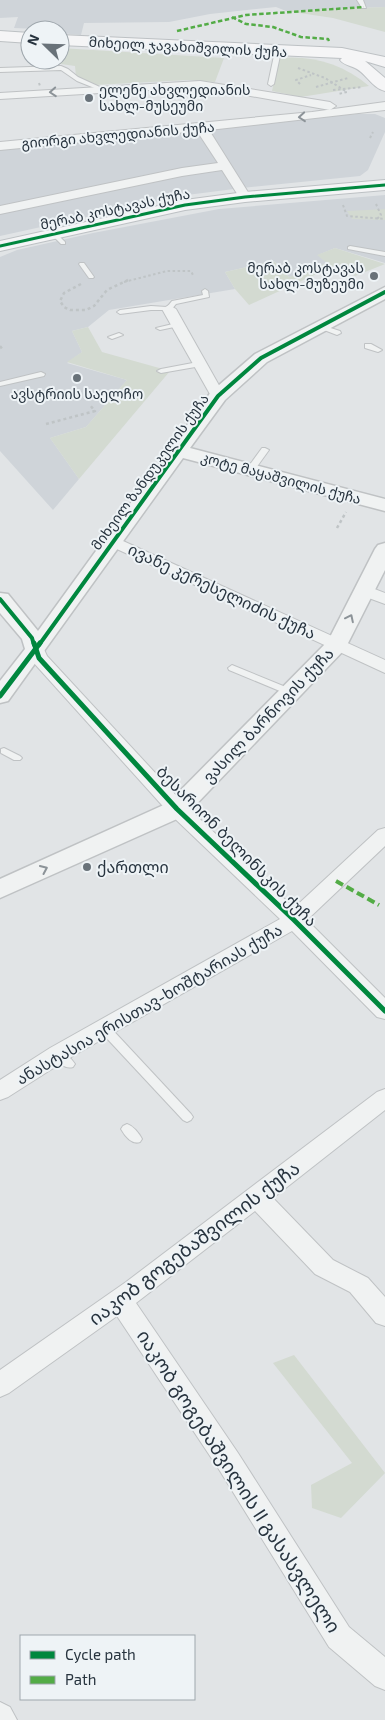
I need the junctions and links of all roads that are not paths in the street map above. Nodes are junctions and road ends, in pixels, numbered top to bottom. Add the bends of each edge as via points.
1 (360, 0) edge
2 (364, 7) dead end
3 (0, 36) edge
4 (20, 37) edge
5 (70, 41) edge
6 (278, 51) junction
7 (315, 53) junction
8 (383, 60) edge
9 (0, 70) edge
10 (354, 70) junction
11 (271, 84) dead end
12 (385, 86) edge
13 (99, 88) junction
14 (0, 96) edge
15 (385, 106) edge
16 (362, 108) junction
17 (201, 127) junction
18 (0, 146) edge
19 (224, 166) junction
20 (384, 176) edge
21 (244, 197) junction
22 (0, 210) edge
23 (0, 246) edge
24 (350, 248) dead end
25 (385, 254) edge
26 (82, 264) dead end
27 (91, 277) road end
28 (205, 291) dead end
29 (385, 292) edge
30 (169, 309) junction
31 (120, 312) dead end
32 (177, 325) junction
33 (320, 327) junction
34 (160, 328) dead end
35 (337, 334) dead end
36 (368, 346) dead end
37 (378, 350) dead end
38 (200, 367) junction
39 (161, 370) dead end
40 (41, 374) dead end
41 (170, 376) dead end
42 (0, 384) edge
43 (218, 396) junction
44 (265, 450) dead end
45 (177, 451) junction
46 (250, 470) junction
47 (385, 505) edge
48 (112, 541) junction
49 (385, 548) edge
50 (364, 590) junction
51 (0, 599) edge
52 (385, 599) edge
53 (337, 644) junction
54 (36, 649) junction
55 (385, 667) edge
56 (232, 668) dead end
57 (290, 692) junction
58 (0, 696) edge
59 (4, 751) dead end
60 (17, 758) dead end
61 (177, 809) junction
62 (385, 835) edge
63 (0, 889) edge
64 (294, 920) junction
65 (385, 1011) edge
66 (104, 1028) junction
67 (0, 1091) edge
68 (385, 1098) edge
69 (187, 1117) dead end
70 (127, 1129) dead end
71 (136, 1138) dead end
72 (257, 1197) junction
73 (120, 1300) junction
74 (385, 1315) edge
75 (0, 1385) edge
76 (385, 1676) edge
77 (0, 1717) edge
78 (2, 1720) edge

1 - 2 lane
3 - 4 main road
5 - 6 main road, მიხეილ ჯავახიშვილის ქუჩა
6 - 7 main road, მიხეილ ჯავახიშვილის ქუჩა
6 - 11 lane
7 - 8 main road, მიხეილ ჯავახიშვილის ქუჩა via 351,53
7 - 10 main road, მიხეილ ჯავახიშვილის ქუჩა via 340,57
8 - 10 street, მიხეილ ჯავახიშვილის ქუჩა
9 - 13 lane via 62,68 77,80
10 - 12 main road, მიხეილ ჯავახიშვილის ქუჩა
13 -> 14 street
13 - 16 street via 200,84 312,104
15 - 16 street, გიორგი ახვლედიანის ქუჩა
16 -> 17 street, გიორგი ახვლედიანის ქუჩა
17 - 18 street, გიორგი ახვლედიანის ქუჩა
17 - 19 street
19 - 21 street
19 - 22 street
20 - 21 main road, მერაბ კოსტავას ქუჩა via 365,186
21 - 23 main road, მერაბ კოსტავას ქუჩა via 185,205 58,238
24 - 25 lane
26 - 27 lane
28 - 30 lane via 207,296 174,302
29 - 33 street, მიხეილ ზანდუკელის ქუჩა
30 - 31 lane
30 - 32 street
32 - 34 lane
32 - 38 street
33 - 35 lane
33 - 43 street, მიხეილ ზანდუკელის ქუჩა via 261,358
36 - 37 lane
38 - 39 lane
38 - 41 lane
38 - 43 street
40 - 42 lane
43 - 45 street, მიხეილ ზანდუკელის ქუჩა
44 - 46 lane
45 - 46 street, კოტე მაყაშვილის ქუჩა
45 - 48 street, მიხეილ ზანდუკელის ქუჩა
46 - 47 street, კოტე მაყაშვილის ქუჩა
48 - 53 street, ივანე კერესელიძის ქუჩა
48 - 54 street, მიხეილ ზანდუკელის ქუჩა
49 - 50 street, ვასილ ბარნოვის ქუჩა
50 - 52 street
53 -> 50 street, ვასილ ბარნოვის ქუჩა
51 - 54 street via 32,638
53 - 55 street, ივანე კერესელიძის ქუჩა
53 - 57 street, ვასილ ბარნოვის ქუჩა
54 - 58 street, მიხეილ ზანდუკელის ქუჩა
54 - 61 street, ბესარიონ ბელინსკის ქუჩა via 39,658
56 - 57 lane
57 - 61 street, ვასილ ბარნოვის ქუჩა
59 - 60 lane
63 -> 61 street, ვასილ ბარნოვის ქუჩა
61 - 64 street, ბესარიონ ბელინსკის ქუჩა
62 - 64 street, ანასტასია ერისთავ-ხოშტარიას ქუჩა
64 - 65 street, ბესარიონ ბელინსკის ქუჩა
64 - 66 street, ანასტასია ერისთავ-ხოშტარიას ქუჩა
66 - 67 street, ანასტასია ერისთავ-ხოშტარიას ქუჩა via 63,1059
66 - 69 lane
68 - 72 street, იაკობ გოგებაშვილის ქუჩა
70 - 71 lane
72 - 73 street, იაკობ გოგებაშვილის ქუჩა
72 - 74 street via 324,1267 359,1285
73 - 75 street, იაკობ გოგებაშვილის ქუჩა
73 - 76 street, იაკობ გოგებაშვილის II გასასვლელი via 229,1462 339,1636
77 - 78 street

